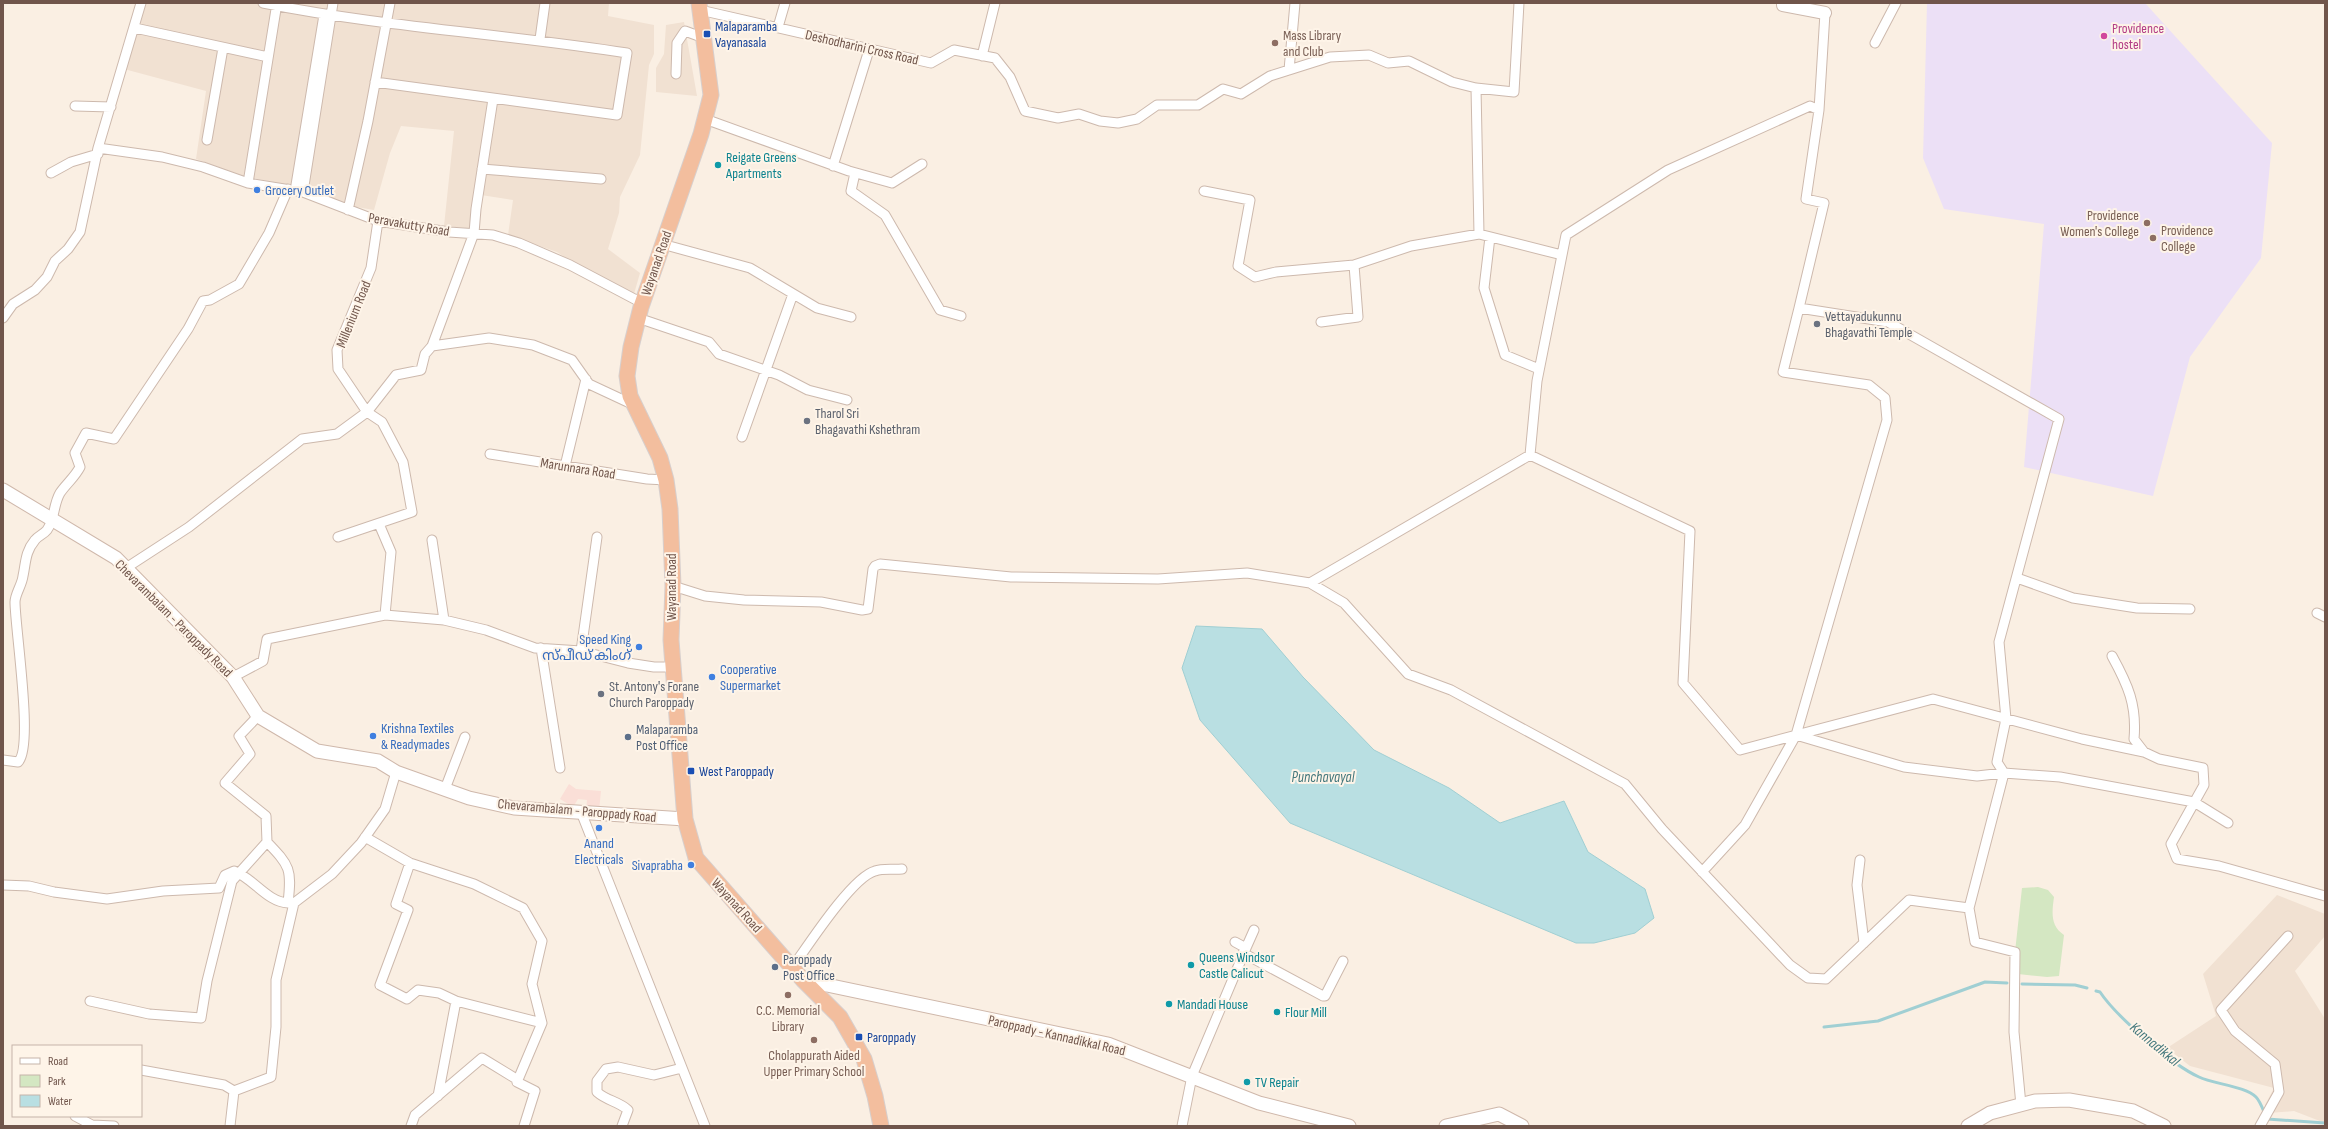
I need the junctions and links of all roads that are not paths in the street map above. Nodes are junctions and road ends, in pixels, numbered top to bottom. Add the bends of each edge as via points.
1 (141, 3) edge
2 (263, 3) edge
3 (333, 3) edge
4 (390, 3) edge
5 (545, 3) edge
6 (786, 3) edge
7 (995, 3) edge
8 (1294, 3) edge
9 (1519, 3) edge
10 (1782, 3) edge
11 (1817, 3) edge
12 (1896, 3) edge
13 (276, 4) edge
14 (700, 6) edge
15 (1825, 13) junction
16 (327, 15) junction
17 (387, 22) junction
18 (778, 27) junction
19 (135, 28) junction
20 (704, 38) junction
21 (540, 39) junction
22 (1875, 43) dead end
23 (223, 48) junction
24 (869, 50) junction
25 (982, 56) junction
26 (268, 57) junction
27 (1289, 70) junction
28 (676, 74) dead end
29 (375, 82) junction
30 (1476, 88) junction
31 (493, 99) junction
32 (75, 106) dead end
33 (110, 107) junction
34 (1819, 110) junction
35 (705, 119) junction
36 (207, 140) dead end
37 (98, 151) junction
38 (922, 164) dead end
39 (833, 166) junction
40 (482, 169) junction
41 (51, 173) dead end
42 (855, 173) junction
43 (601, 179) dead end
44 (248, 183) junction
45 (295, 191) junction
46 (1204, 192) dead end
47 (348, 210) junction
48 (378, 221) junction
49 (474, 233) junction
50 (1479, 234) junction
51 (1490, 237) junction
52 (662, 244) junction
53 (1562, 255) junction
54 (1354, 265) junction
55 (793, 294) junction
56 (642, 303) junction
57 (1799, 308) junction
58 (961, 316) dead end
59 (850, 317) dead end
60 (3, 318) edge
61 (638, 318) junction
62 (1321, 322) dead end
63 (432, 346) junction
64 (1539, 369) junction
65 (766, 370) junction
66 (586, 379) junction
67 (847, 400) dead end
68 (634, 405) junction
69 (366, 412) junction
70 (742, 437) dead end
71 (490, 454) dead end
72 (1530, 455) junction
73 (565, 466) junction
74 (666, 480) junction
75 (3, 490) edge
76 (53, 518) junction
77 (379, 524) junction
78 (338, 537) dead end
79 (597, 537) dead end
80 (432, 540) dead end
81 (126, 568) junction
82 (2016, 578) junction
83 (1310, 583) junction
84 (673, 586) junction
85 (2190, 609) dead end
86 (385, 615) junction
87 (444, 620) junction
88 (541, 648) junction
89 (581, 651) junction
90 (2112, 656) dead end
91 (673, 667) junction
92 (233, 677) junction
93 (258, 716) junction
94 (2006, 719) junction
95 (1796, 735) junction
96 (464, 737) dead end
97 (2144, 752) junction
98 (3, 760) edge
99 (560, 768) dead end
100 (396, 772) junction
101 (2004, 773) junction
102 (445, 789) junction
103 (2194, 802) junction
104 (581, 812) junction
105 (685, 820) junction
106 (2228, 823) dead end
107 (365, 837) junction
108 (267, 842) junction
109 (1860, 860) dead end
110 (410, 863) junction
111 (902, 869) dead end
112 (1702, 872) junction
113 (239, 873) junction
114 (3, 884) edge
115 (2325, 896) edge
116 (291, 903) junction
117 (1969, 908) junction
118 (1254, 930) dead end
119 (2288, 936) dead end
120 (1235, 942) dead end
121 (1864, 942) junction
122 (1245, 951) junction
123 (1343, 961) dead end
124 (792, 968) junction
125 (803, 980) junction
126 (90, 1001) dead end
127 (456, 1001) junction
128 (542, 1024) junction
129 (682, 1068) junction
130 (142, 1070) edge
131 (1192, 1076) junction
132 (518, 1080) junction
133 (234, 1091) junction
134 (438, 1096) junction
135 (2021, 1105) junction
136 (77, 1117) edge
137 (1514, 1124) edge
138 (1344, 1125) edge
139 (114, 1126) edge
140 (230, 1126) edge
141 (411, 1126) edge
142 (524, 1126) edge
143 (622, 1126) edge
144 (705, 1126) edge
145 (881, 1126) edge
146 (1182, 1126) edge
147 (1446, 1126) edge
148 (1968, 1126) edge
149 (2164, 1126) edge
150 (2260, 1126) edge

1 - 19 street
2 - 13 street
3 - 16 street
4 - 17 street
5 - 21 street
6 - 18 street
7 - 25 street
8 - 27 street
9 - 30 street, Deshodharini Cross Road via 1514,92
10 - 15 street
11 - 15 street
12 - 22 street
13 - 16 street
13 - 26 street
14 - 18 street, Deshodharini Cross Road
14 - 20 highway, Wayanad Road
15 - 34 street
16 - 17 street
16 - 45 street
17 - 21 street
17 - 29 street
18 - 24 street, Deshodharini Cross Road
19 - 23 street
19 - 33 street
20 - 28 street via 685,31 677,43
20 - 35 highway, Wayanad Road via 711,95
21 - 31 street via 627,53 617,115
23 - 26 street
23 - 36 street
24 - 25 street, Deshodharini Cross Road via 931,63 954,50
24 - 39 street
25 - 27 street, Deshodharini Cross Road via 995,58 1010,76 1025,111 1058,118 1079,114 1100,121 1118,123 1137,119 1157,105 1198,104 1223,89 1241,94 1270,76
26 - 44 street
27 - 30 street, Deshodharini Cross Road via 1330,57 1369,55 1388,63 1409,61 1452,82
29 - 31 street
29 - 47 street
30 - 50 street
31 - 40 street
32 - 33 street
33 - 37 street
34 - 53 street via 1810,106 1668,170 1566,235
34 - 57 street via 1806,199 1824,203
35 - 39 street
35 - 52 highway, Wayanad Road
37 - 41 street
37 - 44 street, Peravakutty Road via 162,157 203,167
37 - 60 street via 80,232 68,249 54,261 47,277 35,290 13,304
38 - 42 street via 892,183
39 - 42 street
40 - 43 street
40 - 49 street
42 - 58 street via 850,191 885,215 940,310
44 - 45 street, Peravakutty Road
45 - 47 street, Peravakutty Road
45 - 76 street via 239,284 210,300 203,301 188,329 114,439 86,433 74,453 80,467 74,479 60,494
46 - 54 street via 1250,200 1238,266 1255,277 1276,272
47 - 48 street, Peravakutty Road
48 - 49 street, Peravakutty Road
48 - 69 street, Millenium Road via 370,268 337,350 338,369
49 - 56 street, Peravakutty Road via 493,235 519,243 570,265
49 - 63 street
50 - 51 street
50 - 54 street via 1411,246
51 - 53 street
51 - 64 street via 1484,288 1505,355
52 - 55 street via 750,268
52 - 56 highway, Wayanad Road
53 - 64 street
54 - 62 street via 1358,317
55 - 59 street via 817,308
55 - 65 street
56 - 61 highway, Wayanad Road
57 - 82 street via 1888,322 2059,419
57 - 95 street via 1783,372 1869,385 1885,398 1887,420
61 - 65 street via 709,342 719,354
61 - 68 highway, Wayanad Road via 627,376
63 - 66 street via 489,338 533,345 572,360
63 - 69 street via 425,354 421,370 396,374
64 - 72 street
65 - 67 street via 808,390
65 - 70 street
66 - 68 street via 589,384
66 - 73 street
68 - 74 highway, Wayanad Road via 660,458
69 - 77 street via 382,422 404,462 412,512
69 - 81 street via 337,434 302,439 189,527
71 - 73 street, Marunnara Road
72 - 83 street
72 - 95 street via 1690,532 1683,683 1740,750
73 - 74 street, Marunnara Road
74 - 84 highway, Wayanad Road via 670,508
75 - 76 main road, Chevarambalam - Paroppady Road
76 - 81 main road, Chevarambalam - Paroppady Road via 116,558
76 - 98 street via 46,532 35,539 26,555 15,601 21,658 24,741 21,759 18,762
77 - 78 street
77 - 86 street via 391,552
79 - 89 street
80 - 87 street
81 - 92 main road, Chevarambalam - Paroppady Road
82 - 85 street via 2073,598 2137,608
82 - 94 street via 1999,642
83 - 84 street via 1247,573 1158,579 1011,578 880,564 873,569 868,609 862,610 821,602 705,596
83 - 112 street via 1344,602 1408,674 1451,690 1626,784 1662,829
84 - 91 highway, Wayanad Road
86 - 87 street
86 - 92 street via 268,639 263,660
87 - 88 street via 486,630
88 - 89 street
88 - 99 street
89 - 91 street via 628,663
90 - 97 street via 2126,681 2136,717 2134,739
91 - 105 highway, Wayanad Road
92 - 93 main road, Chevarambalam - Paroppady Road
93 - 100 main road, Chevarambalam - Paroppady Road via 317,751 378,761
93 - 108 street via 239,736 250,754 224,783 266,816
94 - 95 street via 1933,699
94 - 97 street
94 - 101 street via 1997,762
95 - 101 street via 1904,767 1977,776
95 - 112 street via 1745,825
96 - 102 street
97 - 103 street via 2159,759 2203,768 2204,785
100 - 102 main road, Chevarambalam - Paroppady Road
100 - 107 street via 384,809
101 - 103 street via 2060,777
101 - 117 street
102 - 104 main road, Chevarambalam - Paroppady Road via 469,798 514,808
103 - 106 street
103 - 115 street via 2171,844 2177,859 2220,866
104 - 105 main road, Chevarambalam - Paroppady Road
104 - 129 street
105 - 124 highway, Wayanad Road via 696,858
107 - 110 street
107 - 116 street via 332,874
108 - 113 street
108 - 116 street via 284,860 291,877
109 - 121 street via 1857,885
110 - 127 street via 396,904 408,910 380,985 407,999 418,990 439,993
110 - 128 street via 474,884 523,908 542,941 532,984
111 - 124 street via 874,871 860,880
112 - 121 street via 1790,964 1808,978 1826,979
113 - 114 street via 228,872 221,887 213,889 163,891 107,898
113 - 116 street via 283,903
113 - 126 street via 232,881 207,981 201,1018 149,1014
116 - 133 street via 276,980 276,1027 271,1077
117 - 121 street via 1909,900
117 - 135 street via 1975,942 2015,952 2014,1032
118 - 122 street
119 - 150 street via 2221,1010 2235,1031 2275,1064 2279,1092
120 - 122 street
122 - 123 street via 1323,996
122 - 131 street
124 - 125 highway, Wayanad Road
125 - 131 main road, Paroppady - Kannadikkal Road via 1108,1044
125 - 145 highway, Wayanad Road via 840,1017 864,1059 876,1096
127 - 128 street
127 - 134 street
128 - 132 street
129 - 143 street via 654,1075 618,1067 606,1069 597,1081 597,1092 605,1099 621,1104 628,1110
129 - 144 street
130 - 133 street via 224,1085
131 - 138 main road, Paroppady - Kannadikkal Road via 1258,1103
131 - 146 street
132 - 134 street via 482,1058
132 - 142 street via 517,1082 535,1091
133 - 140 street
134 - 141 street via 415,1115
135 - 148 main road via 1990,1113
135 - 149 main road via 2035,1101 2068,1100 2133,1111
136 - 139 street via 92,1125
137 - 147 main road via 1499,1114

